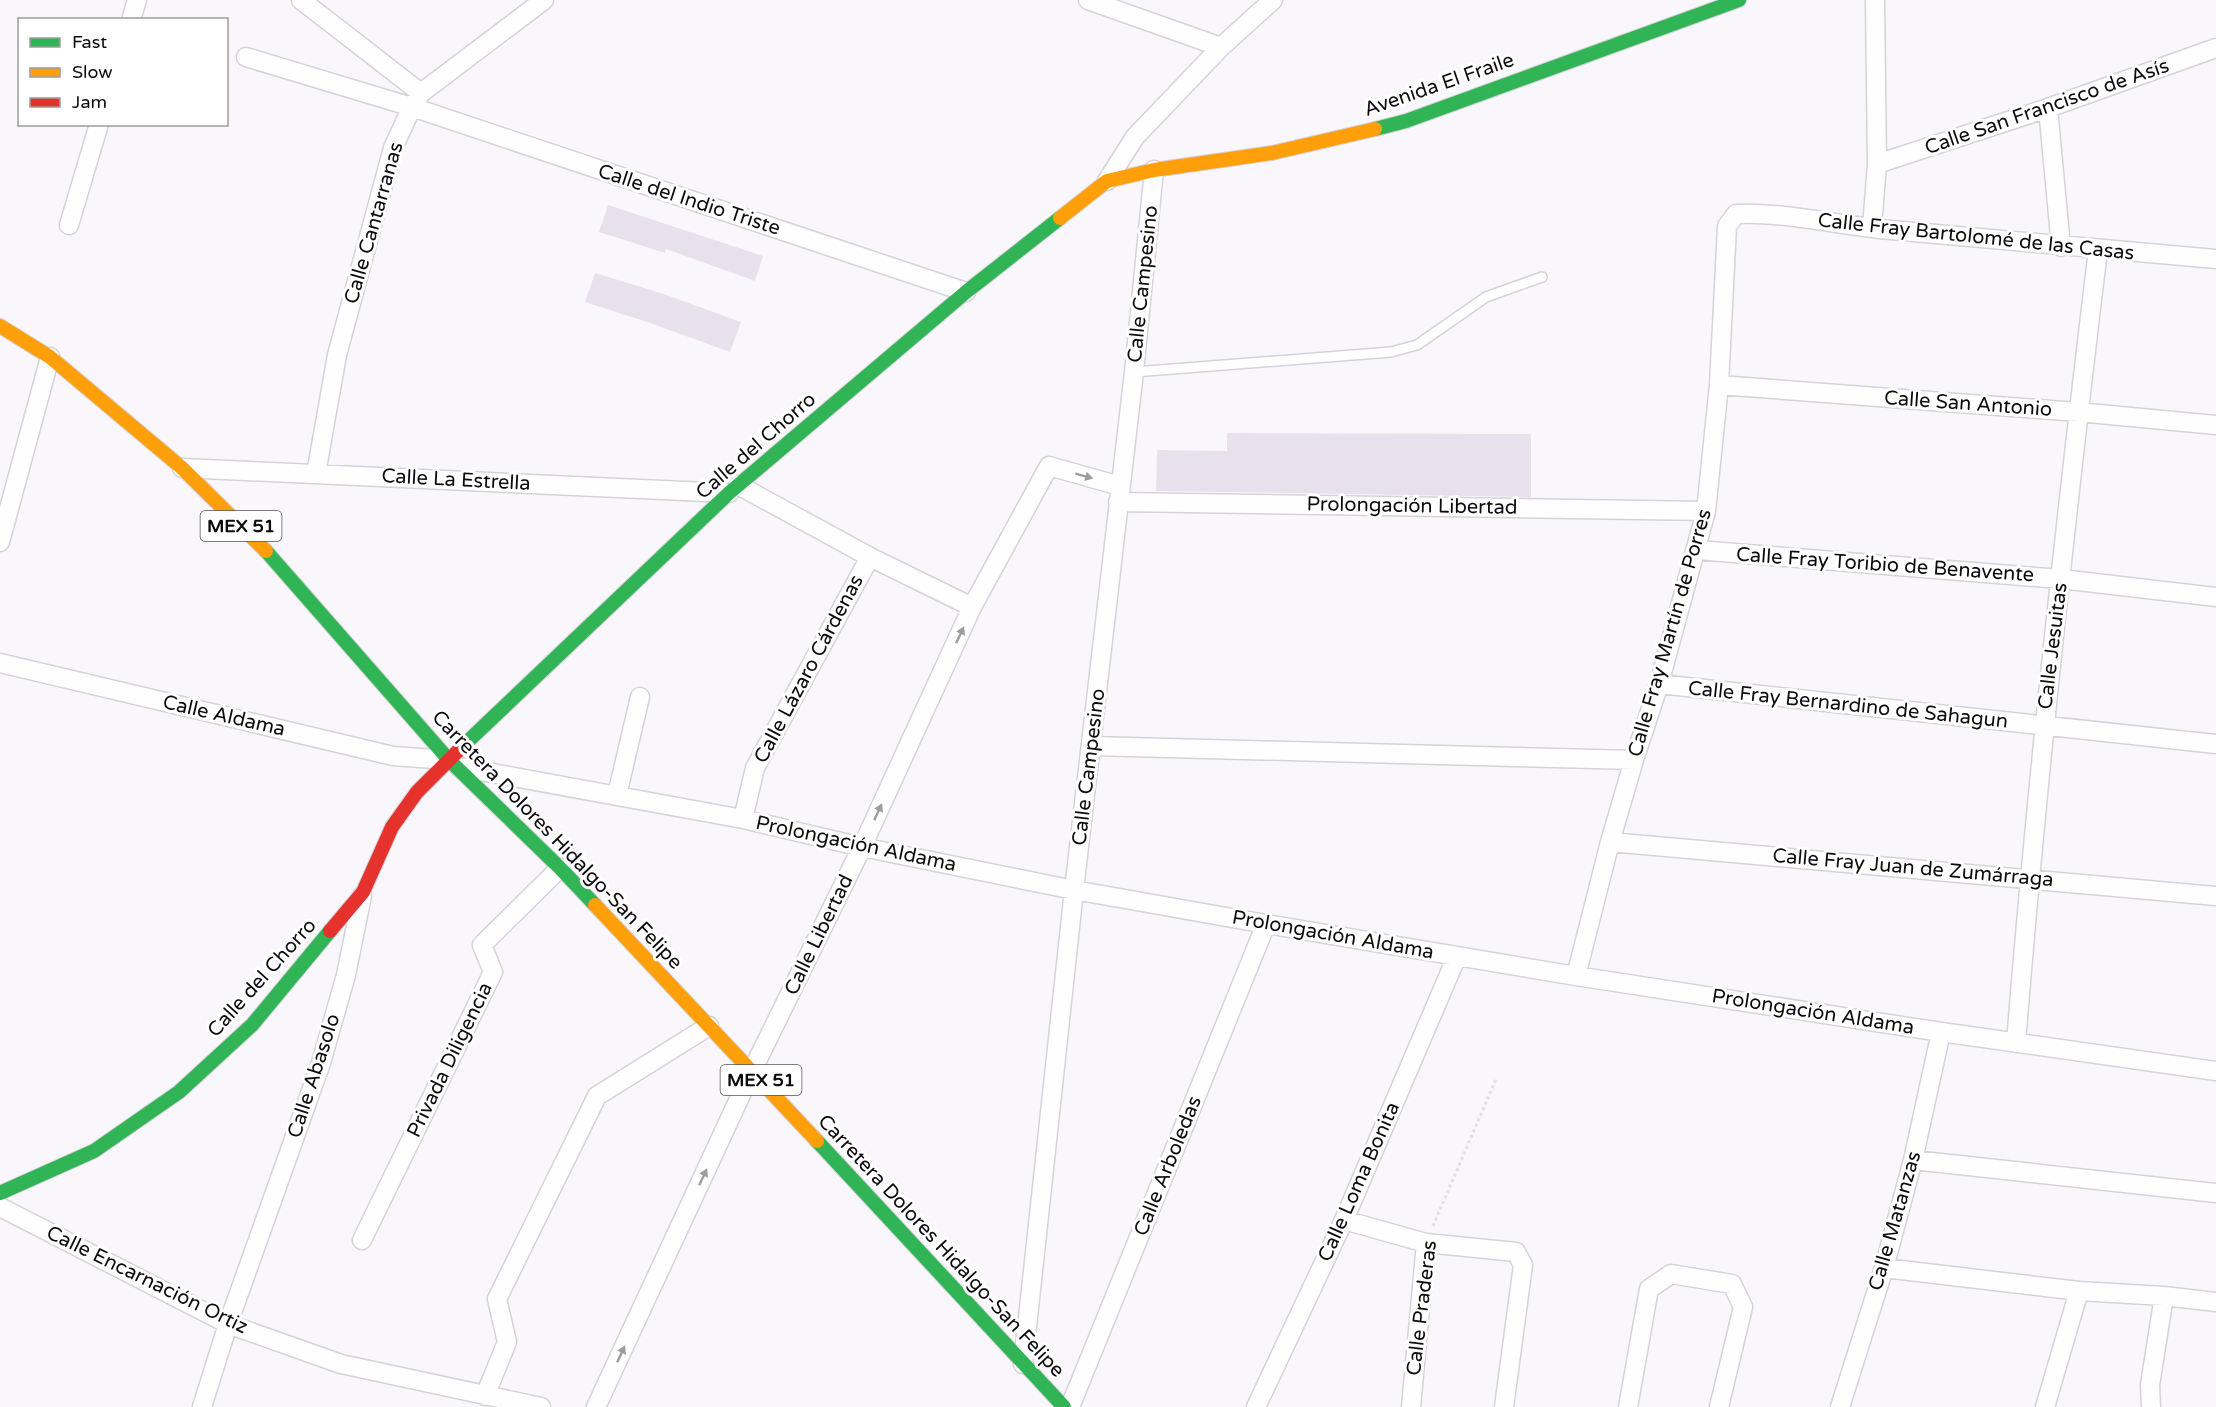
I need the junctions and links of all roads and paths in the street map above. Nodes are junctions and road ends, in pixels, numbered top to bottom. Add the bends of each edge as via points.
1 (137, 0) edge
2 (301, 0) edge
3 (544, 0) edge
4 (1088, 0) edge
5 (1273, 0) edge
6 (1739, 0) edge
7 (1875, 0) edge
8 (132, 18) edge
9 (1221, 47) junction
10 (2216, 48) edge
11 (246, 57) dead end
12 (417, 100) junction
13 (2048, 108) junction
14 (98, 126) edge
15 (1877, 164) junction
16 (1154, 170) junction
17 (1107, 181) junction
18 (1736, 214) joint
19 (69, 225) dead end
20 (1872, 228) junction
21 (2061, 247) junction
22 (2098, 250) junction
23 (2216, 259) edge
24 (1542, 277) dead end
25 (966, 292) junction
26 (0, 326) edge
27 (50, 357) junction
28 (1134, 372) junction
29 (1719, 385) junction
30 (2078, 412) junction
31 (2216, 425) edge
32 (1049, 466) joint
33 (182, 468) junction
34 (316, 474) junction
35 (734, 489) junction
36 (1119, 494) junction
37 (1706, 511) junction
38 (0, 542) edge
39 (1697, 550) junction
40 (870, 557) junction
41 (2061, 579) junction
42 (2216, 597) edge
43 (972, 608) junction
44 (0, 663) edge
45 (1659, 684) junction
46 (640, 697) dead end
47 (2044, 726) junction
48 (2216, 744) edge
49 (1092, 746) junction
50 (1634, 760) junction
51 (452, 763) junction
52 (617, 795) junction
53 (743, 819) junction
54 (1611, 842) junction
55 (862, 847) junction
56 (560, 868) junction
57 (2029, 878) junction
58 (1074, 890) junction
59 (363, 892) junction
60 (2216, 896) edge
61 (1266, 924) junction
62 (1457, 956) junction
63 (1576, 976) junction
64 (709, 1026) junction
65 (1941, 1032) junction
66 (2016, 1043) junction
67 (752, 1071) junction
68 (2216, 1071) edge
69 (1496, 1079) dead end
70 (1913, 1160) junction
71 (0, 1193) edge
72 (2216, 1193) edge
73 (0, 1207) edge
74 (1344, 1220) junction
75 (362, 1240) dead end
76 (1426, 1243) junction
77 (1884, 1268) junction
78 (2079, 1291) junction
79 (2164, 1296) junction
80 (2216, 1302) edge
81 (228, 1324) junction
82 (1023, 1364) junction
83 (485, 1396) junction
84 (459, 1399) edge
85 (202, 1407) edge
86 (541, 1407) edge
87 (596, 1407) edge
88 (1064, 1407) edge
89 (1070, 1407) edge
90 (1256, 1407) edge
91 (1411, 1407) edge
92 (1504, 1407) edge
93 (1628, 1407) edge
94 (1719, 1407) edge
95 (1840, 1407) edge
96 (2045, 1407) edge
97 (2151, 1407) edge

1 - 8 street
2 - 12 street, Calle del Indio Triste
3 - 12 street, Calle Cantarranas
4 - 9 street
5 - 9 street
6 - 16 street, Avenida El Fraile via 1406,121 1272,153
7 - 15 street
9 - 17 street via 1135,137
10 - 13 street, Calle San Francisco de Asís
11 - 12 street
12 - 25 street, Calle del Indio Triste
12 - 34 street, Calle Cantarranas via 393,148 337,355
13 - 15 street, Calle San Francisco de Asís
13 - 21 street
14 - 19 street
15 - 20 street
16 - 17 street, Avenida El Fraile
16 - 28 street, Calle Campesino
17 - 25 street, Calle del Chorro
18 - 20 street, Calle Fray Bartolomé de las Casas
18 - 29 street, Calle Fray Martín de Porres via 1726,226
20 - 21 street, Calle Fray Bartolomé de las Casas
21 - 22 street, Calle Fray Bartolomé de las Casas
22 - 23 street, Calle Fray Bartolomé de las Casas
22 - 30 street, Calle Jesuitas
24 - 28 lane via 1486,297 1417,345 1391,352
25 - 35 street, Calle del Chorro
26 - 27 street, Carretera Dolores Hidalgo-San Felipe / MEX 51
27 - 33 street, Carretera Dolores Hidalgo-San Felipe / MEX 51
27 - 38 street
28 - 36 street, Calle Campesino
29 - 30 street, Calle San Antonio
29 - 37 street, Calle Fray Martín de Porres
30 - 31 street, Calle San Antonio
30 - 41 street, Calle Jesuitas
32 -> 36 street, Prolongación Libertad
32 - 43 street, Calle Libertad
33 - 34 street, Calle La Estrella
33 - 51 street, Carretera Dolores Hidalgo-San Felipe / MEX 51 via 278,563
34 - 35 street, Calle La Estrella
35 - 40 street, Calle La Estrella
35 - 51 street, Calle del Chorro
36 - 37 street, Prolongación Libertad
36 - 49 street, Calle Campesino
37 - 39 street, Calle Fray Martín de Porres
39 - 41 street, Calle Fray Toribio de Benavente
39 - 45 street, Calle Fray Martín de Porres
40 - 43 street, Calle La Estrella
40 - 53 street, Calle Lázaro Cárdenas via 755,768
41 - 42 street, Calle Fray Toribio de Benavente
41 - 47 street, Calle Jesuitas
55 -> 43 street, Calle Libertad
44 - 51 street, Calle Aldama via 393,756
45 - 47 street, Calle Fray Bernardino de Sahagun
45 - 50 street, Calle Fray Martín de Porres
46 - 52 street
47 - 48 street, Calle Fray Bernardino de Sahagun
47 - 57 street, Calle Jesuitas
49 - 50 street
49 - 58 street, Calle Campesino
50 - 54 street, Calle Fray Martín de Porres
51 - 52 street, Prolongación Aldama
51 - 56 street, Carretera Dolores Hidalgo-San Felipe / MEX 51
51 - 59 street, Calle Abasolo via 417,792 392,827
52 - 53 street, Prolongación Aldama
53 - 55 street, Prolongación Aldama
54 - 57 street, Calle Fray Juan de Zumárraga
54 - 63 street, Calle Fray Martín de Porres
55 - 58 street, Prolongación Aldama
55 - 67 street, Calle Libertad
56 - 64 street, Carretera Dolores Hidalgo-San Felipe / MEX 51
56 - 75 street, Privada Diligencia via 482,945 493,972
57 - 60 street, Calle Fray Juan de Zumárraga
57 - 66 street, Calle Jesuitas
58 - 61 street, Prolongación Aldama
58 - 82 street, Calle Campesino
59 - 71 street, Calle del Chorro via 252,1025 179,1092 94,1151
59 - 81 street, Calle Abasolo via 346,975 321,1063
61 - 62 street, Prolongación Aldama
61 - 89 street, Calle Arboledas
62 - 63 street, Prolongación Aldama
62 - 74 street, Calle Loma Bonita
63 - 65 street, Prolongación Aldama
64 - 67 street, Carretera Dolores Hidalgo-San Felipe / MEX 51
64 - 83 street via 597,1096 497,1299 507,1342
65 - 66 street, Prolongación Aldama
65 - 70 street, Calle Matanzas
66 - 68 street, Prolongación Aldama
67 - 82 street, Carretera Dolores Hidalgo-San Felipe / MEX 51
87 -> 67 street, Calle Libertad
69 - 76 path, Calle Praderas
70 - 72 street
70 - 77 street, Calle Matanzas
73 - 81 street, Calle Encarnación Ortiz
74 - 76 street
74 - 90 street, Calle Loma Bonita
76 - 91 street, Calle Praderas
76 - 92 street via 1516,1252 1523,1265
77 - 78 street
77 - 95 street, Calle Matanzas
78 - 79 street
78 - 96 street
79 - 80 street
79 - 97 street via 2150,1385
81 - 84 street, Calle Encarnación Ortiz via 341,1364
81 - 85 street, Calle Abasolo
82 - 88 street, Carretera Dolores Hidalgo-San Felipe / MEX 51
83 - 84 street, Calle Encarnación Ortiz
83 - 86 street, Calle Encarnación Ortiz
93 - 94 street via 1649,1289 1671,1274 1732,1284 1743,1307

